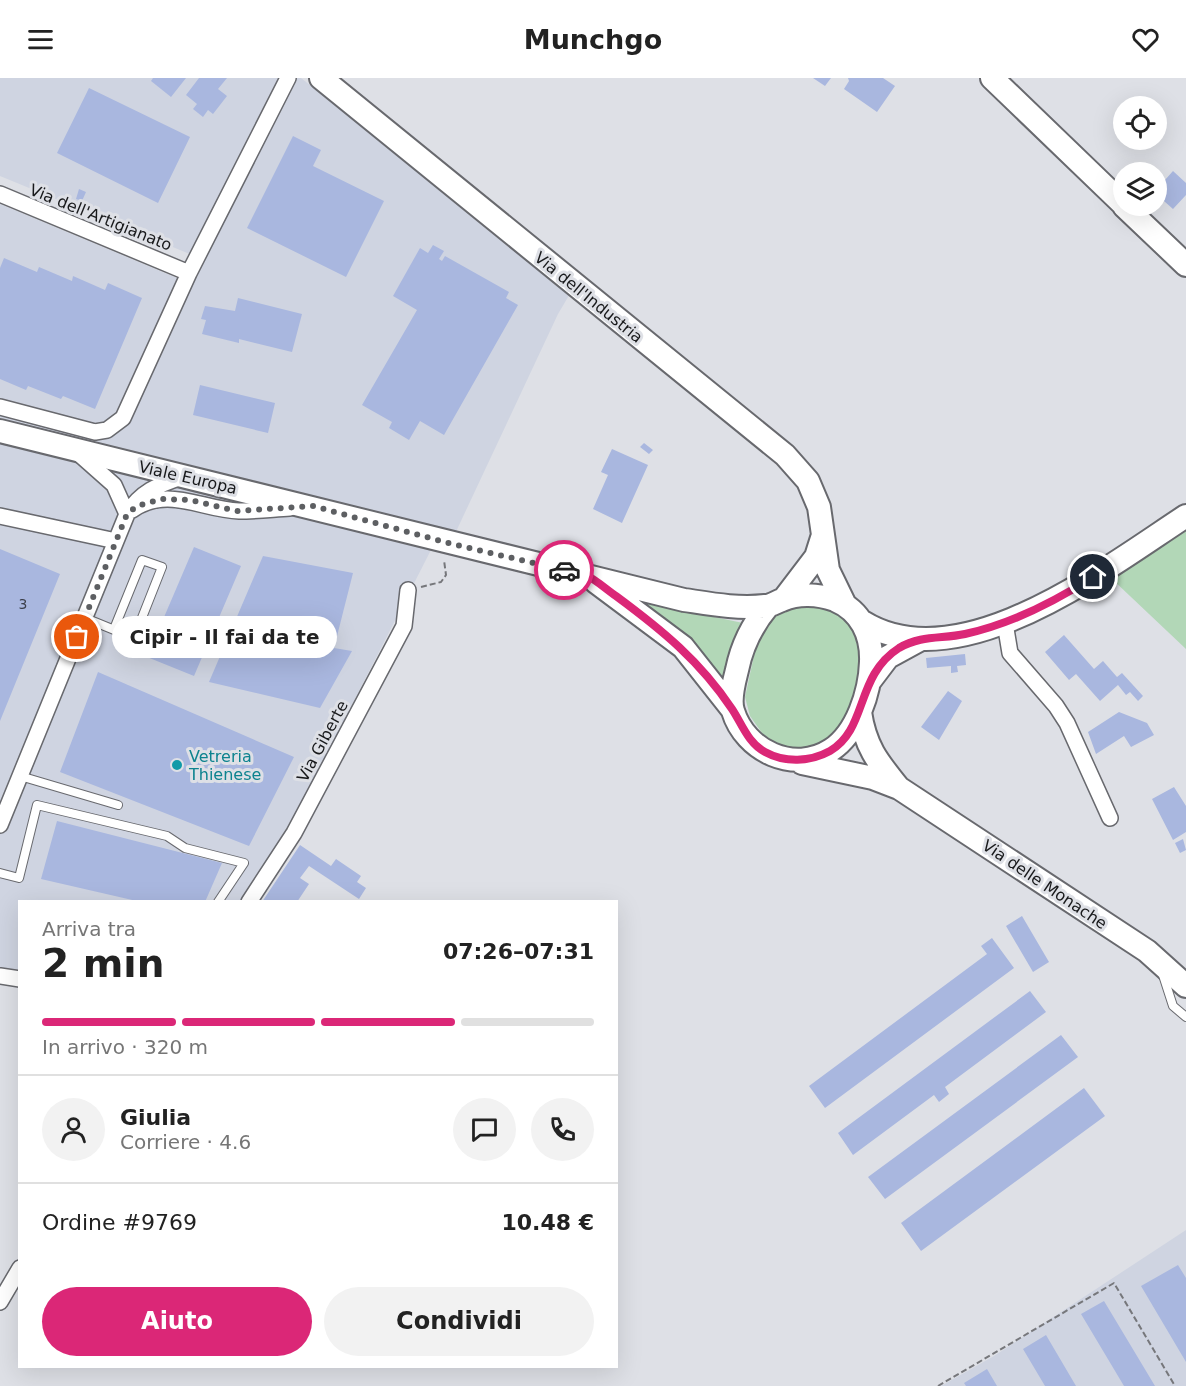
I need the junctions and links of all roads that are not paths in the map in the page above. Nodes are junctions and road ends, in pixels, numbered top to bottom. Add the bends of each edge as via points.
1 (288, 78) edge
2 (321, 78) edge
3 (992, 78) edge
4 (0, 194) edge
5 (1113, 194) edge
6 (1135, 216) edge
7 (1186, 265) edge
8 (189, 273) junction
9 (0, 407) edge
10 (0, 431) edge
11 (72, 448) junction
12 (184, 476) junction
13 (313, 506) junction
14 (127, 514) junction
15 (0, 516) edge
16 (1186, 516) edge
17 (822, 538) junction
18 (116, 541) junction
19 (585, 574) junction
20 (408, 590) road end
21 (776, 602) junction
22 (845, 605) junction
23 (85, 618) junction
24 (863, 622) junction
25 (1005, 623) junction
26 (114, 629) junction
27 (922, 638) junction
28 (866, 686) junction
29 (732, 709) junction
30 (860, 712) junction
31 (795, 762) junction
32 (20, 776) junction
33 (899, 788) junction
34 (118, 804) dead end
35 (1110, 818) dead end
36 (0, 825) edge
37 (0, 873) edge
38 (219, 900) edge
39 (250, 900) edge
40 (1159, 962) junction
41 (0, 976) edge
42 (18, 979) edge
43 (1186, 986) edge
44 (1186, 1017) edge
45 (18, 1271) edge
46 (0, 1302) edge

1 - 8 street
2 - 17 main road, Via dell'Industria via 785,455 808,481 819,507
3 - 5 main road
4 - 8 street, Via dell'Artigianato
6 - 7 main road
8 - 9 street via 123,418 107,430 95,432
10 - 11 main road, Viale Europa
11 - 12 main road, Viale Europa
11 - 14 street via 114,485
12 - 13 main road, Viale Europa
12 - 14 street via 154,486 134,502
13 - 14 street via 237,511 190,500 162,499 137,506
13 - 19 main road, Viale Europa via 452,544
14 - 18 street
15 - 18 street
16 - 25 main road via 1075,589
17 - 21 main road, Via dell'Industria via 816,557
17 - 22 main road, Via dell'Industria via 828,570
18 - 23 street
19 - 21 main road, Viale Europa via 684,600 735,608
19 - 29 main road via 683,647
20 - 39 street, Via Giberte via 404,626 294,833
21 - 22 main road via 810,595
21 - 29 main road via 749,632 739,662
22 - 24 main road
23 - 26 lane
23 - 32 street
24 - 27 main road via 901,639
24 - 28 main road via 871,656
25 - 27 main road via 963,634
25 - 35 street via 1010,653 1056,706
26 - 26 lane via 134,638 162,567 142,560
27 - 28 main road via 888,657
28 - 30 main road
29 - 31 main road via 744,732 764,752
30 - 31 main road via 848,733 830,751
30 - 33 main road via 864,738 878,764
31 - 33 main road via 854,773
32 - 34 lane
32 - 36 street
33 - 40 main road, Via delle Monache
37 - 38 lane via 19,878 37,805 167,836 185,848 244,862
40 - 43 main road, Via delle Monache
40 - 44 lane via 1173,1006
41 - 42 street
45 - 46 street

